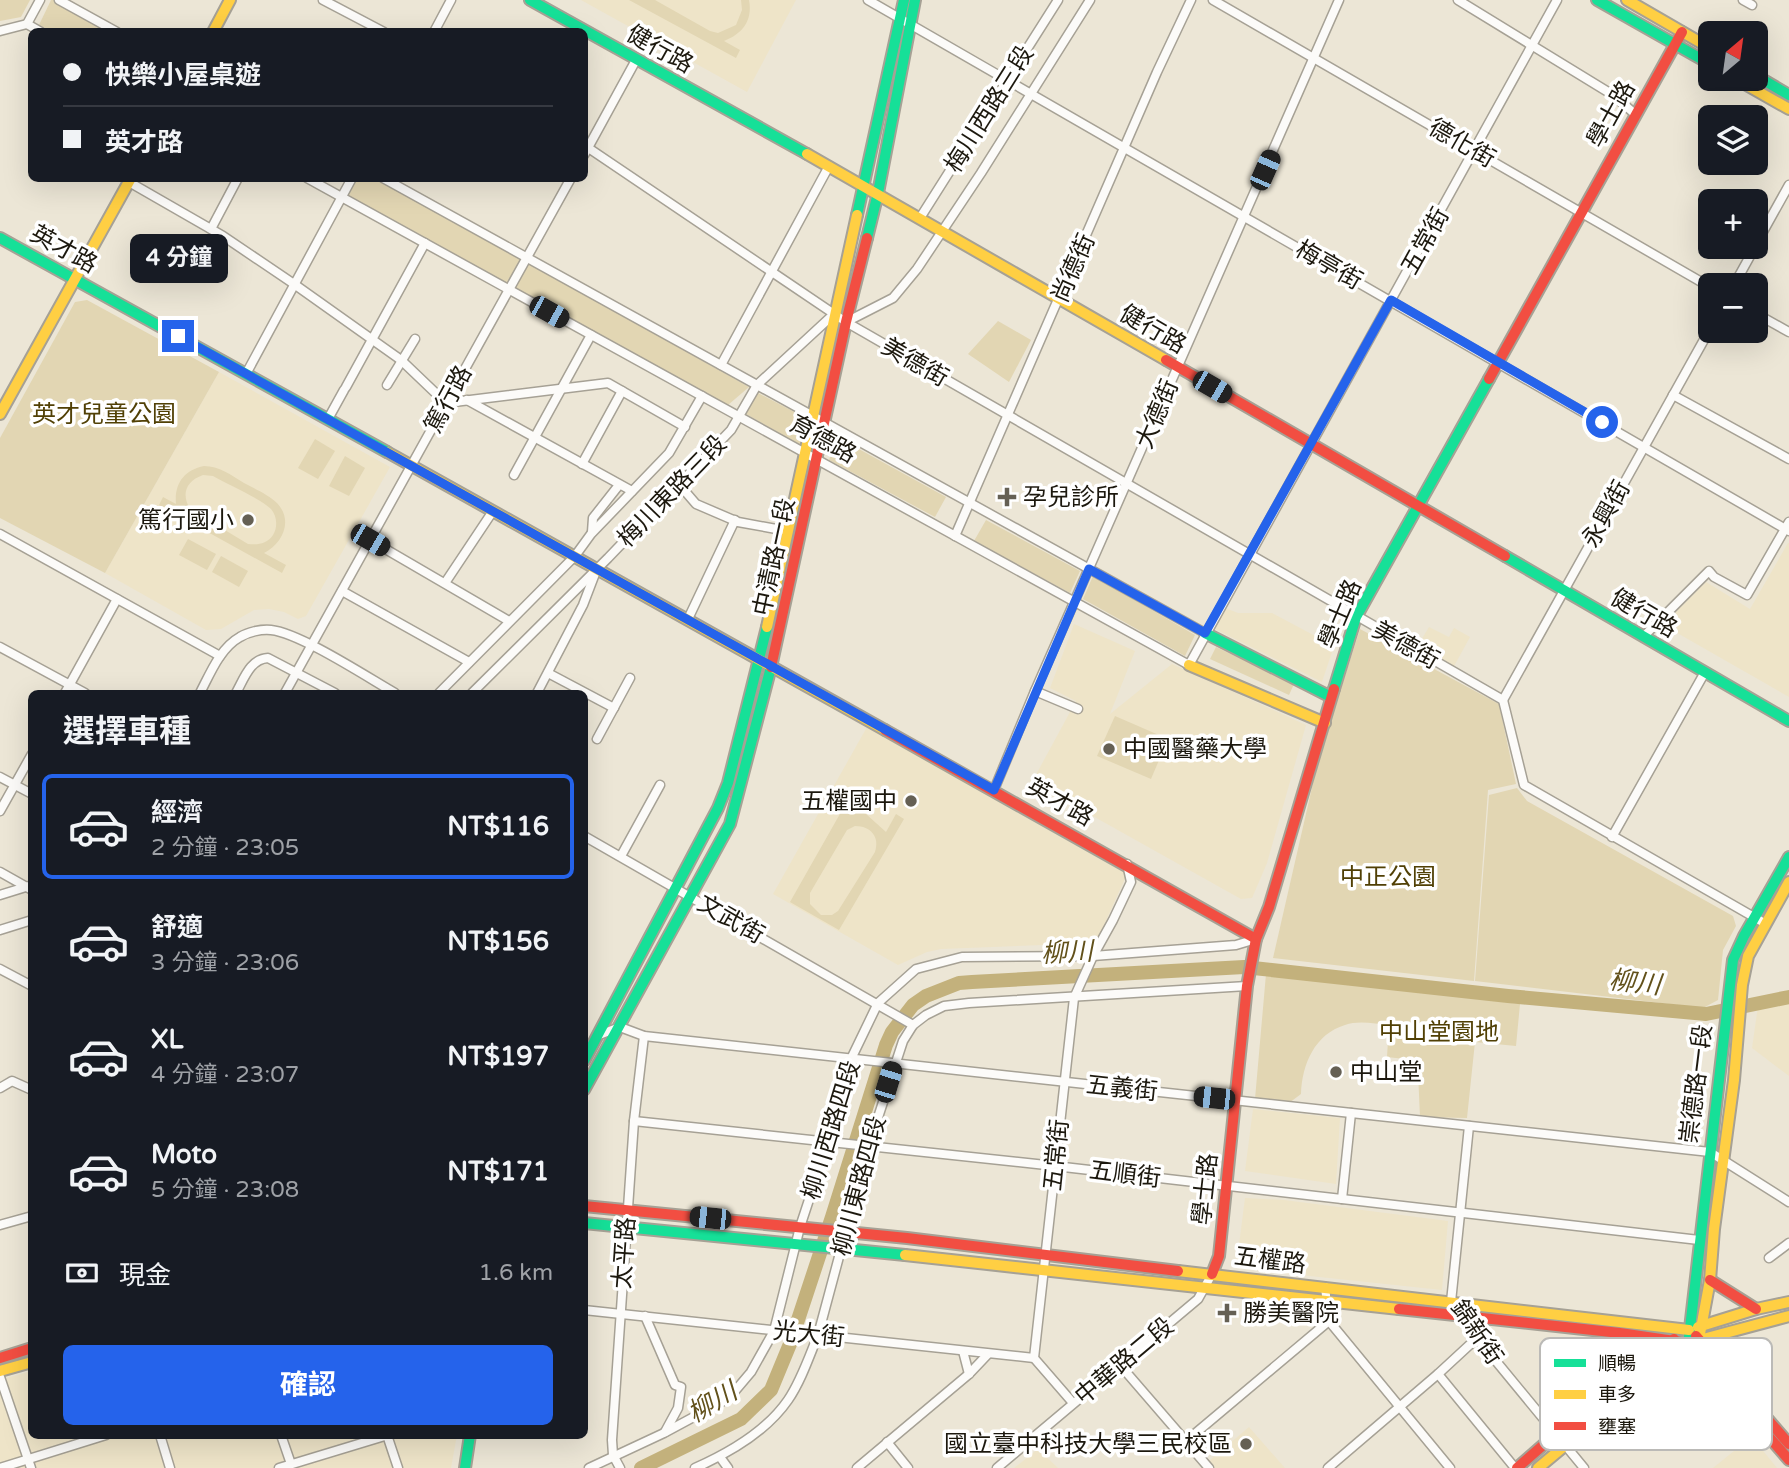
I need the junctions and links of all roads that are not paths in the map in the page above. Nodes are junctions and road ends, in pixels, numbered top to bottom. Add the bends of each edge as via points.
1 (40, 0) edge
2 (60, 0) edge
3 (230, 0) edge
4 (323, 0) edge
5 (451, 0) edge
6 (530, 0) edge
7 (868, 0) edge
8 (904, 0) edge
9 (915, 0) edge
10 (1058, 0) edge
11 (1090, 0) edge
12 (1191, 0) edge
13 (1213, 0) edge
14 (1339, 0) edge
15 (1458, 0) edge
16 (1557, 0) edge
17 (1597, 0) edge
18 (1627, 0) edge
19 (1742, 0) edge
20 (1752, 5) dead end
21 (905, 21) junction
22 (27, 23) junction
23 (35, 28) edge
24 (110, 28) edge
25 (215, 28) edge
26 (376, 28) edge
27 (435, 28) edge
28 (579, 28) edge
29 (0, 31) edge
30 (1682, 32) junction
31 (588, 33) edge
32 (1698, 41) edge
33 (1675, 44) junction
34 (1534, 45) junction
35 (1698, 57) edge
36 (1314, 58) junction
37 (636, 60) junction
38 (1007, 80) junction
39 (1768, 83) edge
40 (1757, 91) edge
41 (1031, 94) junction
42 (1789, 95) edge
43 (1789, 109) edge
44 (1635, 114) junction
45 (588, 145) edge
46 (1125, 148) junction
47 (588, 150) edge
48 (1475, 151) junction
49 (829, 166) junction
50 (129, 182) edge
51 (133, 182) edge
52 (236, 182) edge
53 (314, 182) edge
54 (350, 182) edge
55 (390, 182) edge
56 (569, 182) edge
57 (862, 185) junction
58 (1789, 185) edge
59 (878, 193) junction
60 (341, 197) junction
61 (1580, 212) junction
62 (1244, 216) junction
63 (920, 218) junction
64 (1768, 223) edge
65 (211, 229) junction
66 (943, 231) junction
67 (0, 238) edge
68 (425, 243) junction
69 (526, 257) junction
70 (772, 269) junction
71 (75, 279) junction
72 (1698, 279) edge
73 (294, 284) junction
74 (508, 289) junction
75 (1059, 298) junction
76 (1391, 300) junction
77 (835, 313) junction
78 (1768, 320) edge
79 (846, 321) junction
80 (1789, 332) edge
81 (591, 335) junction
82 (372, 339) junction
83 (415, 339) dead end
84 (1702, 343) edge
85 (401, 360) junction
86 (1497, 362) junction
87 (720, 365) junction
88 (1177, 367) junction
89 (246, 374) junction
90 (387, 385) dead end
91 (758, 385) junction
92 (563, 386) junction
93 (622, 391) junction
94 (1673, 395) junction
95 (702, 396) junction
96 (467, 400) junction
97 (446, 402) junction
98 (0, 414) edge
99 (812, 416) junction
100 (739, 417) junction
101 (1008, 417) junction
102 (328, 419) junction
103 (825, 422) junction
104 (685, 427) junction
105 (535, 438) junction
106 (1310, 444) junction
107 (1644, 446) junction
108 (804, 453) junction
109 (817, 459) junction
110 (1789, 459) edge
111 (582, 464) junction
112 (412, 466) junction
113 (514, 475) dead end
114 (678, 483) junction
115 (1127, 483) junction
116 (619, 485) junction
117 (632, 491) junction
118 (971, 503) junction
119 (1417, 506) junction
120 (493, 511) junction
121 (735, 520) junction
122 (1788, 527) edge
123 (787, 531) junction
124 (0, 534) edge
125 (591, 534) junction
126 (956, 536) junction
127 (370, 540) junction
128 (1249, 554) junction
129 (575, 556) junction
130 (597, 569) junction
131 (1089, 569) junction
132 (445, 583) junction
133 (342, 591) junction
134 (1564, 591) junction
135 (117, 599) junction
136 (1074, 602) junction
137 (1356, 617) junction
138 (688, 619) junction
139 (509, 621) junction
140 (1205, 633) junction
141 (1644, 636) junction
142 (312, 646) junction
143 (0, 647) edge
144 (220, 656) junction
145 (759, 658) junction
146 (469, 662) junction
147 (771, 665) junction
148 (1189, 665) junction
149 (1705, 672) junction
150 (296, 673) junction
151 (548, 673) junction
152 (630, 678) dead end
153 (67, 689) edge
154 (202, 690) edge
155 (238, 690) edge
156 (287, 690) edge
157 (329, 690) edge
158 (390, 690) edge
159 (442, 690) edge
160 (475, 690) edge
161 (539, 690) edge
162 (580, 690) edge
163 (1035, 691) junction
164 (588, 694) edge
165 (1331, 697) junction
166 (1503, 700) junction
167 (614, 708) junction
168 (1078, 709) dead end
169 (1789, 720) edge
170 (1325, 723) junction
171 (597, 739) dead end
172 (28, 761) edge
173 (0, 777) edge
174 (15, 785) junction
175 (660, 785) dead end
176 (994, 790) junction
177 (28, 792) edge
178 (0, 811) edge
179 (1612, 837) junction
180 (588, 838) edge
181 (621, 856) junction
182 (1789, 857) edge
183 (1127, 864) junction
184 (0, 873) edge
185 (1789, 882) edge
186 (28, 886) edge
187 (28, 887) edge
188 (677, 889) junction
189 (0, 894) edge
190 (690, 896) junction
191 (1755, 918) junction
192 (28, 921) edge
193 (1766, 924) junction
194 (0, 930) edge
195 (1256, 939) junction
196 (1091, 959) junction
197 (0, 969) edge
198 (1248, 981) junction
199 (28, 984) edge
200 (1074, 998) junction
201 (878, 1003) junction
202 (913, 1025) junction
203 (620, 1027) junction
204 (599, 1035) junction
205 (644, 1036) junction
206 (588, 1054) edge
207 (854, 1059) junction
208 (890, 1063) junction
209 (1063, 1082) junction
210 (588, 1083) edge
211 (0, 1088) edge
212 (28, 1088) edge
213 (1235, 1101) junction
214 (1352, 1113) junction
215 (634, 1121) junction
216 (1469, 1126) junction
217 (832, 1142) junction
218 (864, 1145) junction
219 (1710, 1152) junction
220 (1723, 1159) junction
221 (1055, 1166) junction
222 (1226, 1186) junction
223 (1342, 1199) junction
224 (1789, 1202) edge
225 (588, 1206) edge
226 (627, 1210) junction
227 (1460, 1212) junction
228 (28, 1217) edge
229 (588, 1223) edge
230 (0, 1226) edge
231 (626, 1227) junction
232 (800, 1227) junction
233 (846, 1232) junction
234 (1699, 1240) junction
235 (1789, 1243) edge
236 (795, 1244) junction
237 (842, 1249) junction
238 (1044, 1255) junction
239 (1769, 1258) dead end
240 (1042, 1270) junction
241 (1212, 1275) junction
242 (1710, 1280) junction
243 (1325, 1287) junction
244 (1206, 1288) junction
245 (1326, 1301) junction
246 (1451, 1302) junction
247 (1789, 1302) edge
248 (1756, 1309) junction
249 (588, 1310) edge
250 (620, 1313) junction
251 (645, 1316) junction
252 (1465, 1316) junction
253 (1789, 1316) edge
254 (1329, 1321) junction
255 (1702, 1326) junction
256 (1689, 1329) junction
257 (778, 1331) junction
258 (1620, 1333) junction
259 (818, 1335) junction
260 (1477, 1338) junction
261 (1625, 1338) edge
262 (1663, 1338) edge
263 (1674, 1338) edge
264 (1692, 1338) edge
265 (1695, 1338) edge
266 (1705, 1338) edge
267 (28, 1349) edge
268 (963, 1351) junction
269 (988, 1354) junction
270 (0, 1358) edge
271 (1034, 1358) junction
272 (28, 1363) edge
273 (1120, 1365) junction
274 (0, 1371) edge
275 (969, 1374) junction
276 (1438, 1374) junction
277 (0, 1377) edge
278 (1073, 1403) junction
279 (1399, 1407) junction
280 (1540, 1414) edge
281 (1772, 1426) edge
282 (664, 1433) junction
283 (96, 1439) edge
284 (161, 1439) edge
285 (282, 1439) edge
286 (374, 1439) edge
287 (389, 1439) edge
288 (469, 1439) edge
289 (1772, 1439) edge
290 (1185, 1441) junction
291 (887, 1442) junction
292 (1789, 1444) edge
293 (1540, 1447) edge
294 (1560, 1450) edge
295 (1570, 1450) edge
296 (613, 1455) junction
297 (720, 1457) junction
298 (1789, 1460) edge
299 (30, 1464) edge
300 (290, 1464) junction
301 (619, 1466) edge
302 (0, 1468) edge
303 (170, 1468) edge
304 (279, 1468) edge
305 (398, 1468) edge
306 (465, 1468) edge
307 (589, 1468) edge
308 (695, 1468) edge
309 (728, 1468) edge
310 (857, 1468) edge
311 (908, 1468) edge
312 (997, 1468) edge
313 (1209, 1468) edge
314 (1328, 1468) edge
315 (1450, 1468) edge
316 (1516, 1468) edge
317 (1538, 1468) edge
318 (1584, 1468) edge

1 - 22 street
2 - 24 street
3 - 25 main road
4 - 26 street
5 - 27 street
6 - 28 main road, 健行路
7 - 21 street, 梅亭街
8 - 21 main road, 中清路一段
9 - 21 main road, 中清路一段
10 - 38 street, 梅川西路三段
11 - 41 street
12 - 46 street, 尚德街
13 - 36 street, 德化街
14 - 36 street, 大德街
15 - 34 street
16 - 34 street, 五常街
17 - 33 main road
18 - 30 main road
19 - 20 street
21 - 38 street, 梅亭街
21 - 57 main road, 中清路一段
21 - 59 main road, 中清路一段
22 - 23 street
22 - 29 street
30 - 32 main road
30 - 33 main road, 學士路
31 - 37 main road, 健行路
33 - 35 main road
33 - 44 main road, 學士路
34 - 44 street
34 - 48 street, 五常街
36 - 48 street, 德化街
36 - 62 street, 大德街
37 - 45 street
37 - 49 main road, 健行路
38 - 41 street, 梅亭街
38 - 63 street, 梅川西路三段
39 - 42 main road
40 - 43 main road
41 - 46 street, 梅亭街
41 - 66 street
44 - 61 main road, 學士路
46 - 62 street, 梅亭街
46 - 75 street, 尚德街
47 - 70 street
48 - 61 street, 德化街
48 - 76 street, 五常街
49 - 57 main road, 健行路
49 - 70 street
50 - 71 main road
51 - 65 street
52 - 65 street
53 - 60 street, 育德路
54 - 60 street
55 - 69 street, 育德路
56 - 69 street, 篤行路
57 - 59 main road, 健行路
57 - 77 main road, 中清路一段
58 - 64 street
59 - 63 main road, 健行路
59 - 79 main road, 中清路一段
60 - 68 street, 育德路
60 - 73 street
61 - 72 street, 德化街
61 - 86 main road, 學士路
62 - 76 street, 梅亭街
62 - 88 street, 大德街
63 - 66 main road, 健行路
65 - 73 street
66 - 75 main road, 健行路
66 - 79 street via 893,298
67 - 71 main road, 英才路
68 - 74 street, 育德路
68 - 82 street
69 - 74 street, 篤行路
69 - 87 street, 育德路
70 - 77 street
70 - 87 street
71 - 89 main road, 英才路
71 - 98 main road
73 - 82 street
73 - 89 street
74 - 81 street, 育德路
74 - 97 street, 篤行路
75 - 88 main road, 健行路
75 - 101 street, 尚德街
76 - 86 street, 梅亭街
76 - 106 street, 五常街
77 - 79 street, 美德街
77 - 91 street, 梅川東路三段
77 - 99 main road, 中清路一段
78 - 80 street
79 - 101 street, 美德街
79 - 103 main road, 中清路一段
81 - 92 street
81 - 95 street, 育德路
82 - 85 street
82 - 102 street
83 - 85 street
84 - 94 street, 永興街
85 - 90 street
85 - 97 street
86 - 107 street, 梅亭街
86 - 119 main road, 學士路
87 - 91 street, 育德路
88 - 106 main road, 健行路
88 - 115 street, 大德街
89 - 102 main road, 英才路
91 - 99 street, 育德路
91 - 100 street, 梅川東路三段
92 - 93 street via 608,383
92 - 96 street
92 - 105 street
93 - 104 street
93 - 111 street
94 - 107 street, 永興街
94 - 110 street
95 - 100 street, 育德路
95 - 104 street
96 - 97 street
96 - 105 street
97 - 112 street, 篤行路
99 - 103 street, 育德路
99 - 108 main road, 中清路一段
100 - 108 street, 育德路
100 - 114 street, 梅川東路三段
101 - 115 street, 美德街
101 - 118 street, 尚德街
102 - 112 main road, 英才路
103 - 109 main road, 中清路一段
103 - 118 street, 育德路
104 - 117 street via 670,453
105 - 111 street
105 - 113 street
106 - 119 main road, 健行路
106 - 128 street, 五常街
107 - 122 street, 梅亭街
107 - 134 street, 永興街
108 - 109 street, 育德路
108 - 123 main road, 中清路一段
109 - 126 street, 育德路
109 - 147 main road, 中清路一段
111 - 116 street
112 - 120 main road, 英才路
112 - 127 street, 篤行路
114 - 121 street via 695,504
114 - 130 street, 梅川東路三段
115 - 128 street, 美德街
115 - 131 street, 大德街
116 - 117 street
116 - 125 street via 593,519
117 - 125 street
118 - 126 street, 尚德街
118 - 131 street, 育德路
119 - 134 main road, 健行路
119 - 137 main road, 學士路
120 - 129 main road, 英才路
120 - 132 street
121 - 123 street
121 - 138 street
122 - 141 street via 1747,595 1709,570
123 - 145 main road, 中清路一段
124 - 135 street
125 - 129 street
126 - 136 street, 育德路
127 - 132 street
127 - 133 street, 篤行路
128 - 137 street, 美德街
128 - 140 street, 五常街
129 - 130 main road, 英才路
129 - 139 street
130 - 138 main road, 英才路
130 - 151 street
130 - 160 street, 梅川東路三段
131 - 136 street, 大德街
131 - 140 street, 育德路
132 - 139 street
133 - 142 street, 篤行路
133 - 146 street
134 - 141 main road, 健行路
134 - 166 street, 永興街
135 - 144 street
135 - 153 street
136 - 148 street, 育德路
136 - 163 street, 大德街
137 - 165 main road, 學士路
137 - 166 street, 美德街
138 - 145 main road, 英才路
139 - 146 street
140 - 148 street, 五常街
140 - 165 main road, 育德路
141 - 149 main road, 健行路
142 - 144 street via 269,629 238,638
142 - 150 street, 篤行路
142 - 158 street
143 - 153 street
144 - 154 street
145 - 147 main road, 英才路
145 - 188 main road, 中清路一段 via 728,783
146 - 159 street
147 - 176 main road, 英才路
147 - 190 main road, 中清路一段 via 730,824
148 - 170 main road, 育德路
149 - 169 main road, 健行路
149 - 179 street
150 - 155 street via 274,660 259,658
150 - 156 street, 篤行路
150 - 157 street
151 - 161 street
151 - 162 street
152 - 167 street
163 - 168 street
163 - 176 street, 大德街
164 - 167 street
165 - 170 main road, 學士路
166 - 179 street via 1524,785
167 - 171 street
170 - 195 main road, 學士路
172 - 174 street
173 - 174 street
174 - 177 street
174 - 178 street
175 - 181 street
176 - 183 main road, 英才路
179 - 191 street
180 - 181 street, 文武街
181 - 188 street, 文武街
182 - 191 main road, 崇德路一段
183 - 195 main road, 英才路
183 - 196 street, 五常街 via 1131,882
184 - 186 street
185 - 193 main road, 崇德路一段
187 - 189 street
188 - 190 street, 文武街
188 - 204 main road, 中清路一段
190 - 201 street, 文武街
190 - 203 main road, 中清路一段
191 - 193 street
191 - 219 main road, 崇德路一段 via 1736,952 1728,990
192 - 194 street
193 - 220 main road, 崇德路一段 via 1748,956 1741,985
195 - 196 street, 柳川西路四段
195 - 198 main road, 學士路
196 - 200 street, 五常街
196 - 201 street, 柳川西路四段 via 987,955 943,960 916,970
197 - 199 street
198 - 200 street
198 - 213 main road, 學士路
200 - 202 street via 944,1006
200 - 209 street, 五常街
201 - 202 street, 文武街
201 - 207 street, 柳川西路四段
202 - 208 street, 柳川東路四段
203 - 204 street
203 - 205 street, 五義街
203 - 210 main road, 中清路一段
204 - 206 main road, 中清路一段
205 - 207 street, 五義街
205 - 215 street, 太平路
207 - 208 street, 五義街
207 - 217 street, 柳川西路四段
208 - 209 street, 五義街
208 - 218 street, 柳川東路四段
209 - 213 street, 五義街
209 - 221 street, 五常街
211 - 212 street via 12,1081
213 - 214 street, 五義街
213 - 222 main road, 學士路
214 - 216 street, 五義街
214 - 223 street
215 - 217 street, 五順街
215 - 226 street, 太平路
216 - 219 street, 五義街
216 - 227 street, 錦新街
217 - 218 street, 五順街
217 - 232 street, 柳川西路四段
218 - 221 street, 五順街
218 - 233 street, 柳川東路四段
219 - 220 street
219 - 234 main road, 崇德路一段
220 - 224 street
220 - 242 main road, 崇德路一段
221 - 222 street, 五順街
221 - 238 street, 五常街
222 - 223 street, 五順街
222 - 241 main road, 學士路 via 1219,1256
223 - 227 street, 五順街
225 - 226 main road
226 - 231 street, 太平路
226 - 232 main road
227 - 234 street, 五順街
227 - 246 street, 錦新街
228 - 230 street
229 - 231 main road
231 - 236 main road
231 - 250 street, 太平路
232 - 233 main road, 五權路
232 - 236 street, 柳川西路四段
233 - 237 street, 柳川東路四段
233 - 238 main road, 五權路
234 - 256 main road, 崇德路一段
235 - 239 street
236 - 237 main road, 五權路
236 - 257 street, 柳川西路四段
237 - 240 main road, 五權路
237 - 259 street, 柳川東路四段
238 - 240 street, 五常街
238 - 241 main road, 五權路
240 - 244 main road, 五權路
240 - 271 street, 五常街
241 - 243 main road, 五權路
241 - 244 street, 中華路二段
242 - 248 main road
242 - 255 main road, 崇德路一段
243 - 245 street
243 - 246 main road, 五權路
244 - 245 main road, 五權路
244 - 273 street, 中華路二段
245 - 252 main road, 五權路
245 - 254 street
246 - 252 street, 錦新街
246 - 256 main road, 五權路
247 - 248 main road
248 - 255 main road
249 - 250 street, 光大街
250 - 251 street, 光大街
250 - 296 street, 太平路
251 - 257 street, 光大街
251 - 282 street via 675,1385 681,1387 678,1408
252 - 258 main road, 五權路
252 - 260 street, 錦新街
253 - 266 main road
254 - 279 street
254 - 290 street
255 - 256 main road
255 - 265 main road, 崇德路一段
256 - 263 main road
256 - 264 main road
257 - 259 street, 光大街
257 - 282 street, 柳川西路四段 via 729,1398
258 - 261 main road
258 - 262 main road, 五權路
259 - 268 street, 光大街
259 - 297 street, 柳川東路四段 via 786,1404
260 - 276 street
260 - 280 street, 錦新街
267 - 270 main road
268 - 269 street, 光大街
268 - 275 street
269 - 271 street, 光大街
269 - 275 street
271 - 278 street
272 - 274 main road
273 - 278 street, 中華路二段
273 - 290 street
275 - 291 street
276 - 279 street
276 - 316 street
277 - 299 street
278 - 312 street, 中華路二段
279 - 314 street
279 - 315 street
281 - 292 main road
282 - 296 street, 柳川西路四段
283 - 299 street
284 - 303 street
285 - 300 street
286 - 300 street
287 - 305 street
288 - 306 main road
289 - 298 main road
290 - 313 street
291 - 310 street
291 - 311 street
293 - 316 main road
294 - 317 main road
295 - 318 street, 錦新街
296 - 301 street, 太平路
296 - 307 street, 柳川西路四段
297 - 308 street, 柳川東路四段
297 - 309 street
299 - 302 street
300 - 304 street

